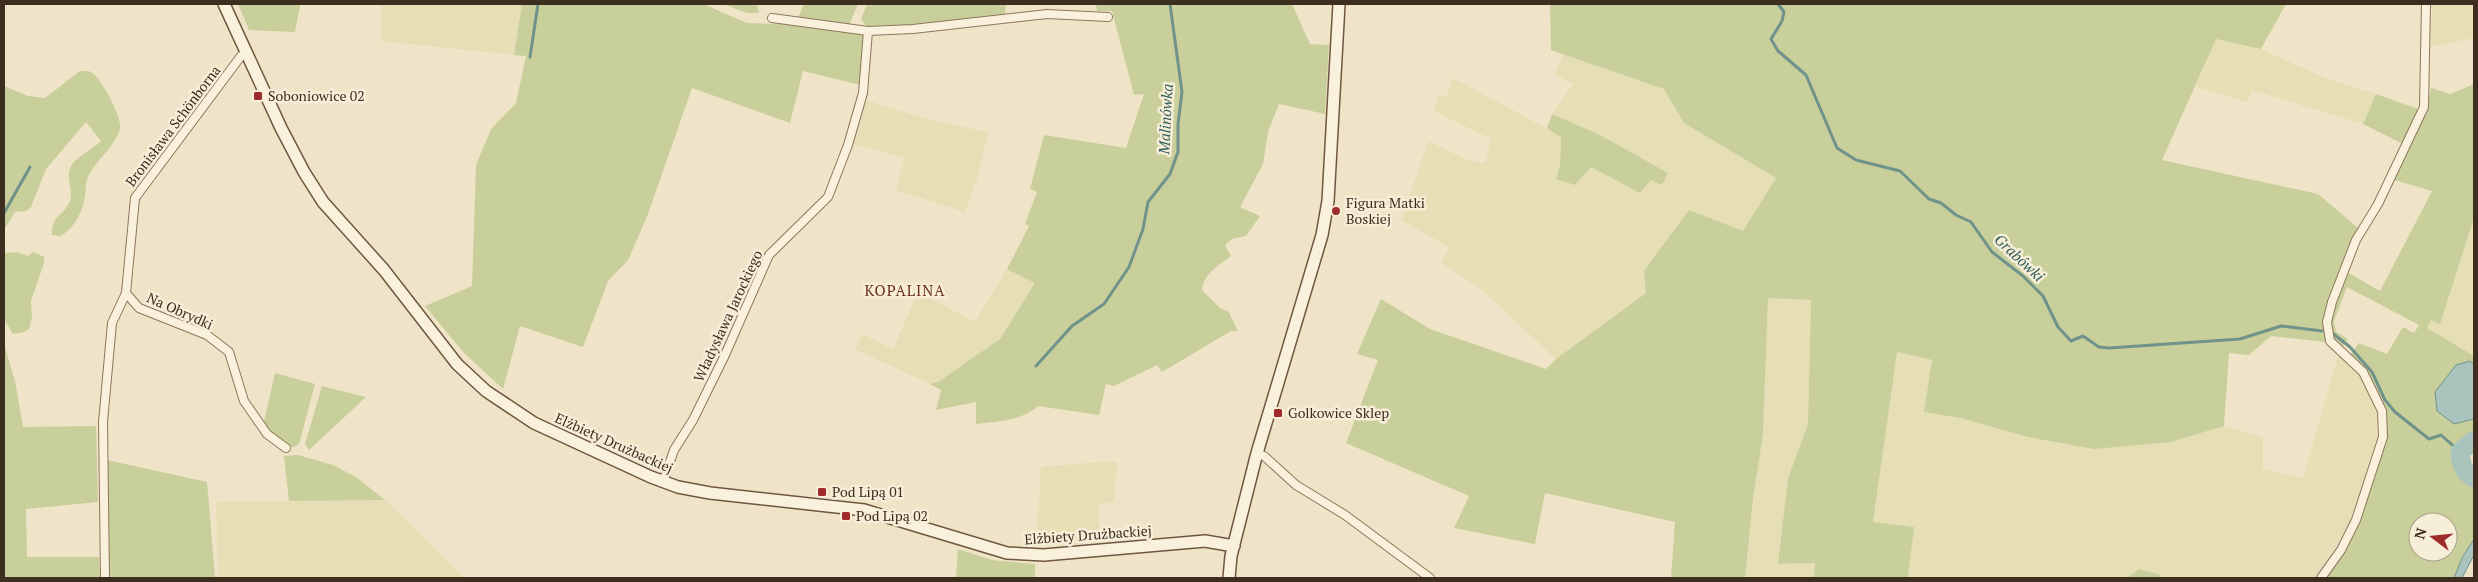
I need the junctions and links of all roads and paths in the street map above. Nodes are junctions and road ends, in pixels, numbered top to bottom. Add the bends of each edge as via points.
1 (224, 4) edge
2 (1339, 4) edge
3 (2426, 4) edge
4 (1108, 16) dead end
5 (772, 18) dead end
6 (868, 31) junction
7 (248, 53) junction
8 (126, 293) junction
9 (286, 448) dead end
10 (1257, 454) junction
11 (663, 482) junction
12 (1234, 546) junction
13 (105, 578) edge
14 (1229, 578) edge
15 (1430, 578) edge
16 (2321, 578) edge

1 - 7 street, Elżbiety Drużbackiej
2 - 10 street via 1328,201 1322,235
3 - 16 street via 2424,107 2378,204 2356,240 2327,322 2330,341 2362,372 2382,412 2383,437 2356,520 2341,550
4 - 6 street via 1047,14
5 - 6 street
6 - 11 street, Władysława Jarockiego via 864,93 828,197 769,254 725,355 693,420 674,450
7 - 8 street, Bronisława Schönborna via 241,56 136,198
7 - 11 street, Elżbiety Drużbackiej via 270,106 317,193 471,378 534,423
8 - 9 street, Na Obrydki via 138,308 207,335 229,352 244,401 267,434
8 - 13 street, Bronisława Schönborna via 112,323 103,422
10 - 12 street
10 - 15 street
11 - 12 street, Elżbiety Drużbackiej via 710,493 864,510 993,550 1020,554 1082,553 1205,541
12 - 14 street

